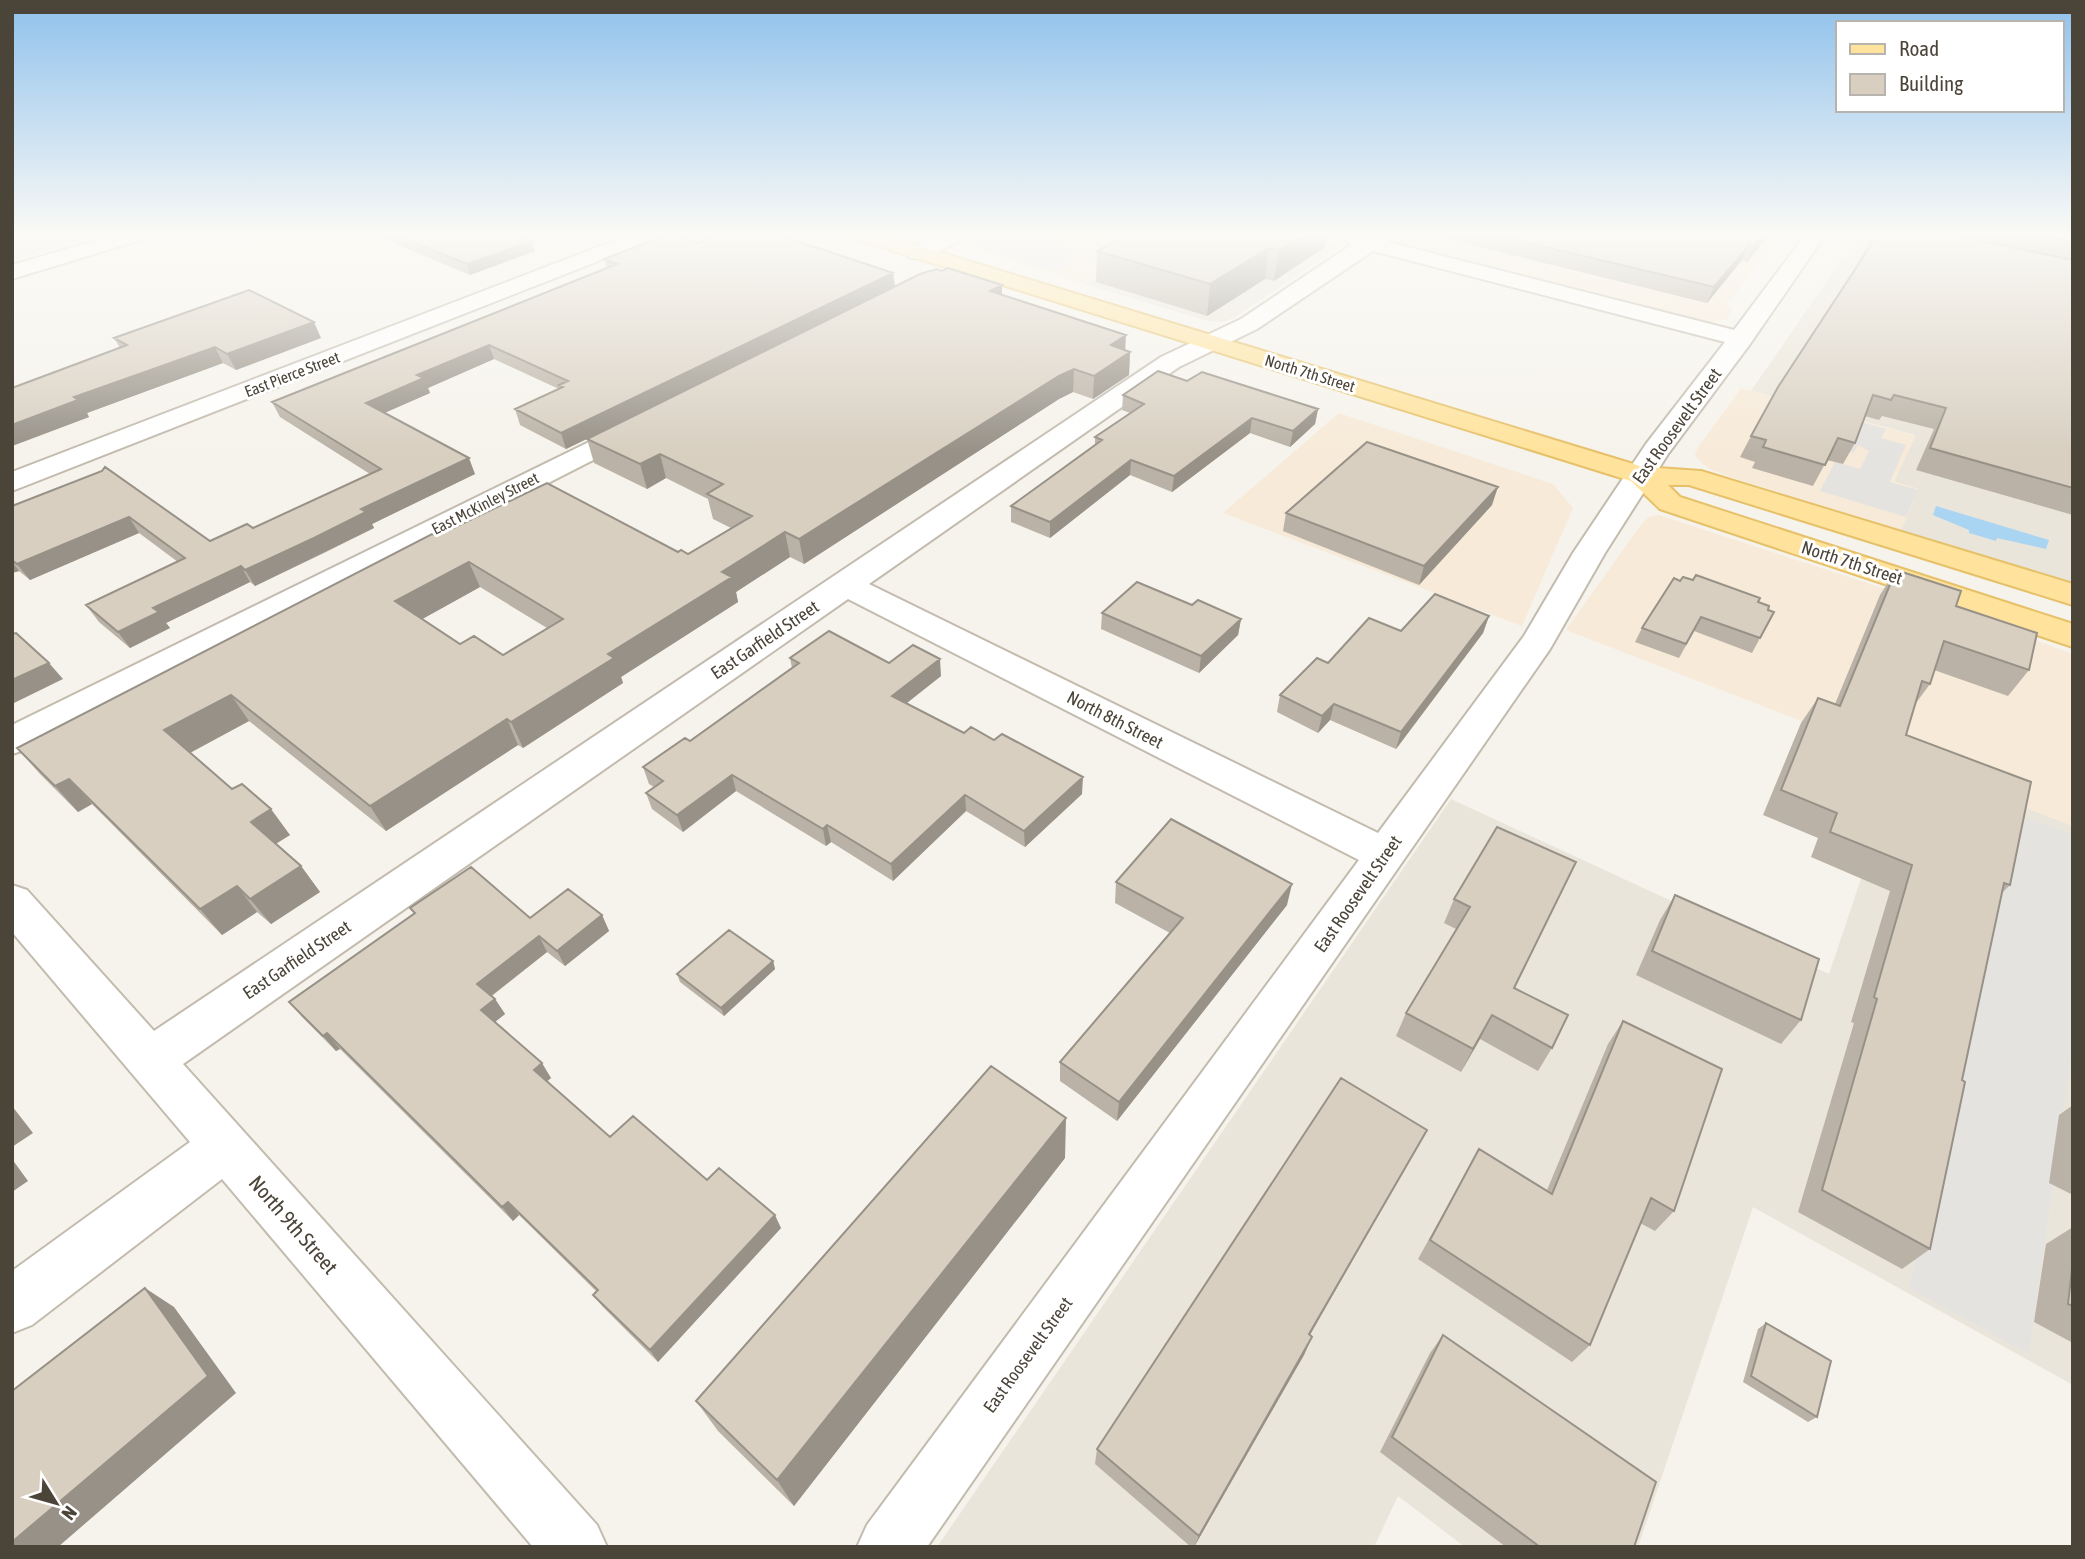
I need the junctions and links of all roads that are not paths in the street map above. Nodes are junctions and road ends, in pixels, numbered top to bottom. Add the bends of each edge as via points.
1 (463, 307) edge
2 (1096, 307) edge
3 (1275, 307) edge
4 (1624, 307) edge
5 (1764, 307) edge
6 (1741, 339) junction
7 (1214, 343) junction
8 (658, 416) edge
9 (1641, 475) junction
10 (12, 482) edge
11 (845, 585) junction
12 (2073, 595) edge
13 (2073, 636) edge
14 (12, 741) edge
15 (1386, 855) junction
16 (12, 902) edge
17 (150, 1060) junction
18 (224, 1147) junction
19 (12, 1305) edge
20 (575, 1547) edge
21 (889, 1547) edge

1 - 10 street, East Pierce Street
2 - 7 main road, North 7th Street
3 - 7 street, East Garfield Street
4 - 6 street
5 - 6 street, East Roosevelt Street
6 - 9 street, East Roosevelt Street
7 - 9 main road, North 7th Street
7 - 11 street, East Garfield Street via 1170,362
8 - 14 street, East McKinley Street
9 - 12 main road, North 7th Street via 1691,477
9 - 13 main road, North 7th Street via 1670,503
9 - 15 street, East Roosevelt Street via 1538,641
11 - 15 street, North 8th Street
11 - 17 street, East Garfield Street
15 - 21 street, East Roosevelt Street
16 - 17 street, North 9th Street
17 - 18 street, North 9th Street
18 - 19 street
18 - 20 street, North 9th Street

